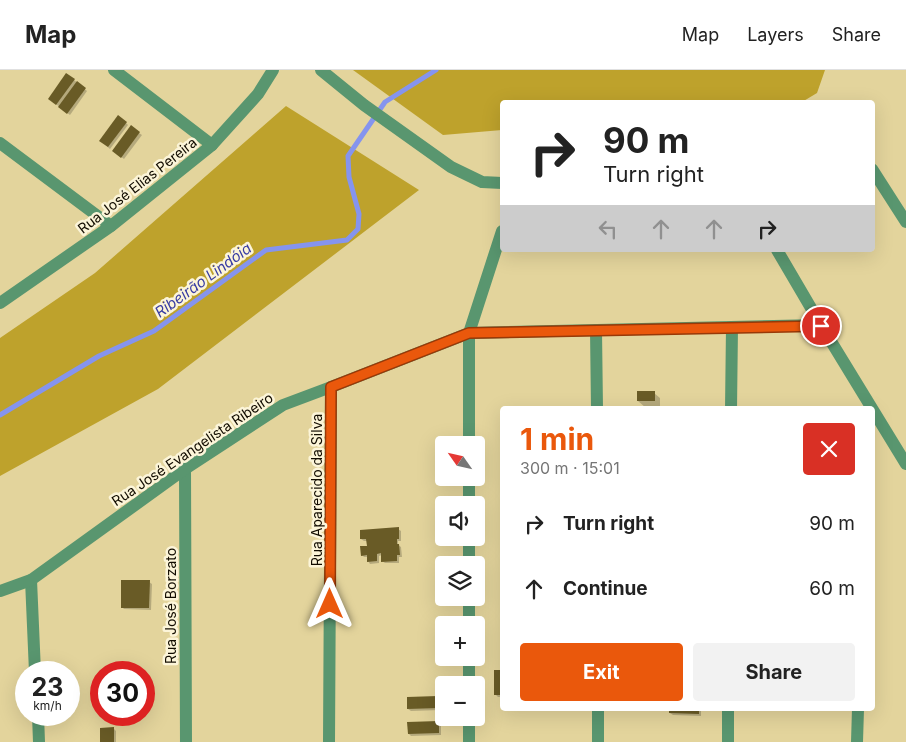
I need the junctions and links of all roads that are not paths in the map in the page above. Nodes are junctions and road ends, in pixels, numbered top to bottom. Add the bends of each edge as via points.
1 (114, 70) edge
2 (273, 70) edge
3 (321, 70) edge
4 (0, 143) edge
5 (212, 145) junction
6 (875, 174) edge
7 (500, 183) edge
8 (906, 222) edge
9 (111, 226) junction
10 (500, 237) edge
11 (778, 252) edge
12 (0, 303) edge
13 (821, 326) junction
14 (732, 327) junction
15 (596, 330) junction
16 (469, 333) junction
17 (331, 387) junction
18 (864, 393) junction
19 (597, 406) edge
20 (731, 406) edge
21 (863, 406) edge
22 (872, 406) edge
23 (875, 412) edge
24 (469, 436) edge
25 (906, 464) edge
26 (185, 469) junction
27 (30, 580) junction
28 (0, 591) edge
29 (34, 661) edge
30 (598, 711) edge
31 (728, 711) edge
32 (858, 711) edge
33 (38, 726) edge
34 (469, 726) edge
35 (39, 742) edge
36 (186, 742) edge
37 (330, 742) edge
38 (469, 742) edge
39 (598, 742) edge
40 (728, 742) edge
41 (857, 742) edge

1 - 5 street
2 - 5 street, Rua José Elias Pereira via 258,94
3 - 7 street via 451,167 482,182
4 - 9 street
5 - 9 street, Rua José Elias Pereira
6 - 8 street
9 - 12 street, Rua José Elias Pereira
10 - 16 street
11 - 13 street
13 - 14 street
13 - 18 street
14 - 15 street
14 - 20 street
15 - 16 street
15 - 19 street
16 - 17 street, Rua José Evangelista Ribeiro
16 - 24 street
17 - 26 street, Rua José Evangelista Ribeiro via 283,404
17 - 37 street, Rua Aparecido da Silva
18 - 21 street
18 - 22 street
23 - 25 street
26 - 27 street, Rua José Evangelista Ribeiro
26 - 36 street, Rua José Borzato
27 - 28 street, Rua José Evangelista Ribeiro
27 - 29 street
30 - 39 street
31 - 40 street
32 - 41 street
33 - 35 street
34 - 38 street

